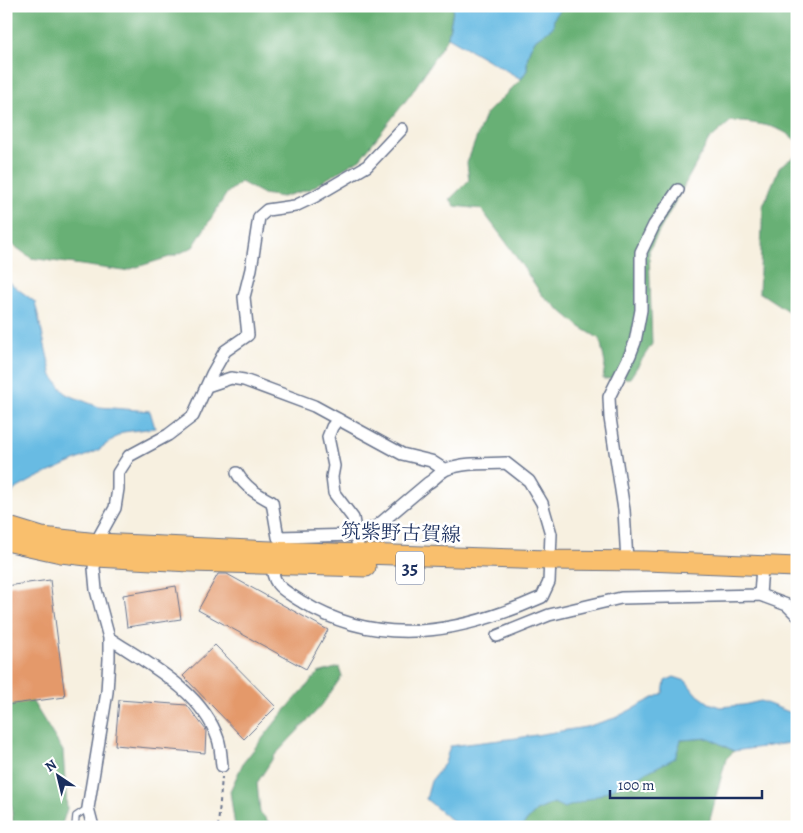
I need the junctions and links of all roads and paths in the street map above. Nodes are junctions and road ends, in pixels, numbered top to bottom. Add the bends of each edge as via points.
1 (402, 129) dead end
2 (678, 190) dead end
3 (207, 386) junction
4 (338, 419) junction
5 (445, 470) junction
6 (236, 473) dead end
7 (6, 526) edge
8 (6, 541) edge
9 (358, 544) junction
10 (97, 550) junction
11 (272, 558) junction
12 (628, 561) junction
13 (549, 566) junction
14 (797, 568) edge
15 (797, 578) edge
16 (761, 579) junction
17 (797, 615) edge
18 (497, 636) dead end
19 (108, 638) junction
20 (222, 766) joint
21 (88, 808) junction
22 (75, 827) edge
23 (93, 827) edge
24 (218, 827) edge

1 - 3 street via 367,166 295,206 267,210 259,217 244,297 248,335 225,351
2 - 12 street via 654,225 641,252 640,310 635,342 609,396
3 - 4 street via 231,378 244,380 314,406
3 - 10 street via 193,416 168,435 129,456 118,473 115,508 100,534
4 - 5 street via 402,454 431,462
4 - 9 street via 328,437 334,466 334,493 353,518
5 - 9 street
5 - 13 street via 470,464 506,463 528,481 542,503 551,534
6 - 9 street via 255,493 272,502 278,537
7 - 10 main road, 筑紫野古賀線 / 35
8 - 10 main road, 筑紫野古賀線 / 35 via 61,553
9 - 11 main road, 筑紫野古賀線 / 35
9 - 13 main road, 筑紫野古賀線 / 35
10 - 11 main road, 筑紫野古賀線 / 35 via 190,562
10 - 19 street via 94,568 96,590
11 - 13 main road, 筑紫野古賀線 / 35
11 - 13 street via 271,574 275,582 321,613 380,630 416,632 449,628 542,597 549,582
12 - 13 main road, 筑紫野古賀線 / 35
12 - 16 main road, 筑紫野古賀線 / 35
13 - 16 main road, 筑紫野古賀線 / 35
14 - 16 main road, 筑紫野古賀線 / 35
15 - 16 main road, 筑紫野古賀線 / 35
16 - 17 street
16 - 18 street via 621,598 549,615
19 - 20 street via 189,694 212,725
19 - 21 street via 107,692
20 - 24 path
21 - 22 lane via 76,816
21 - 23 street

